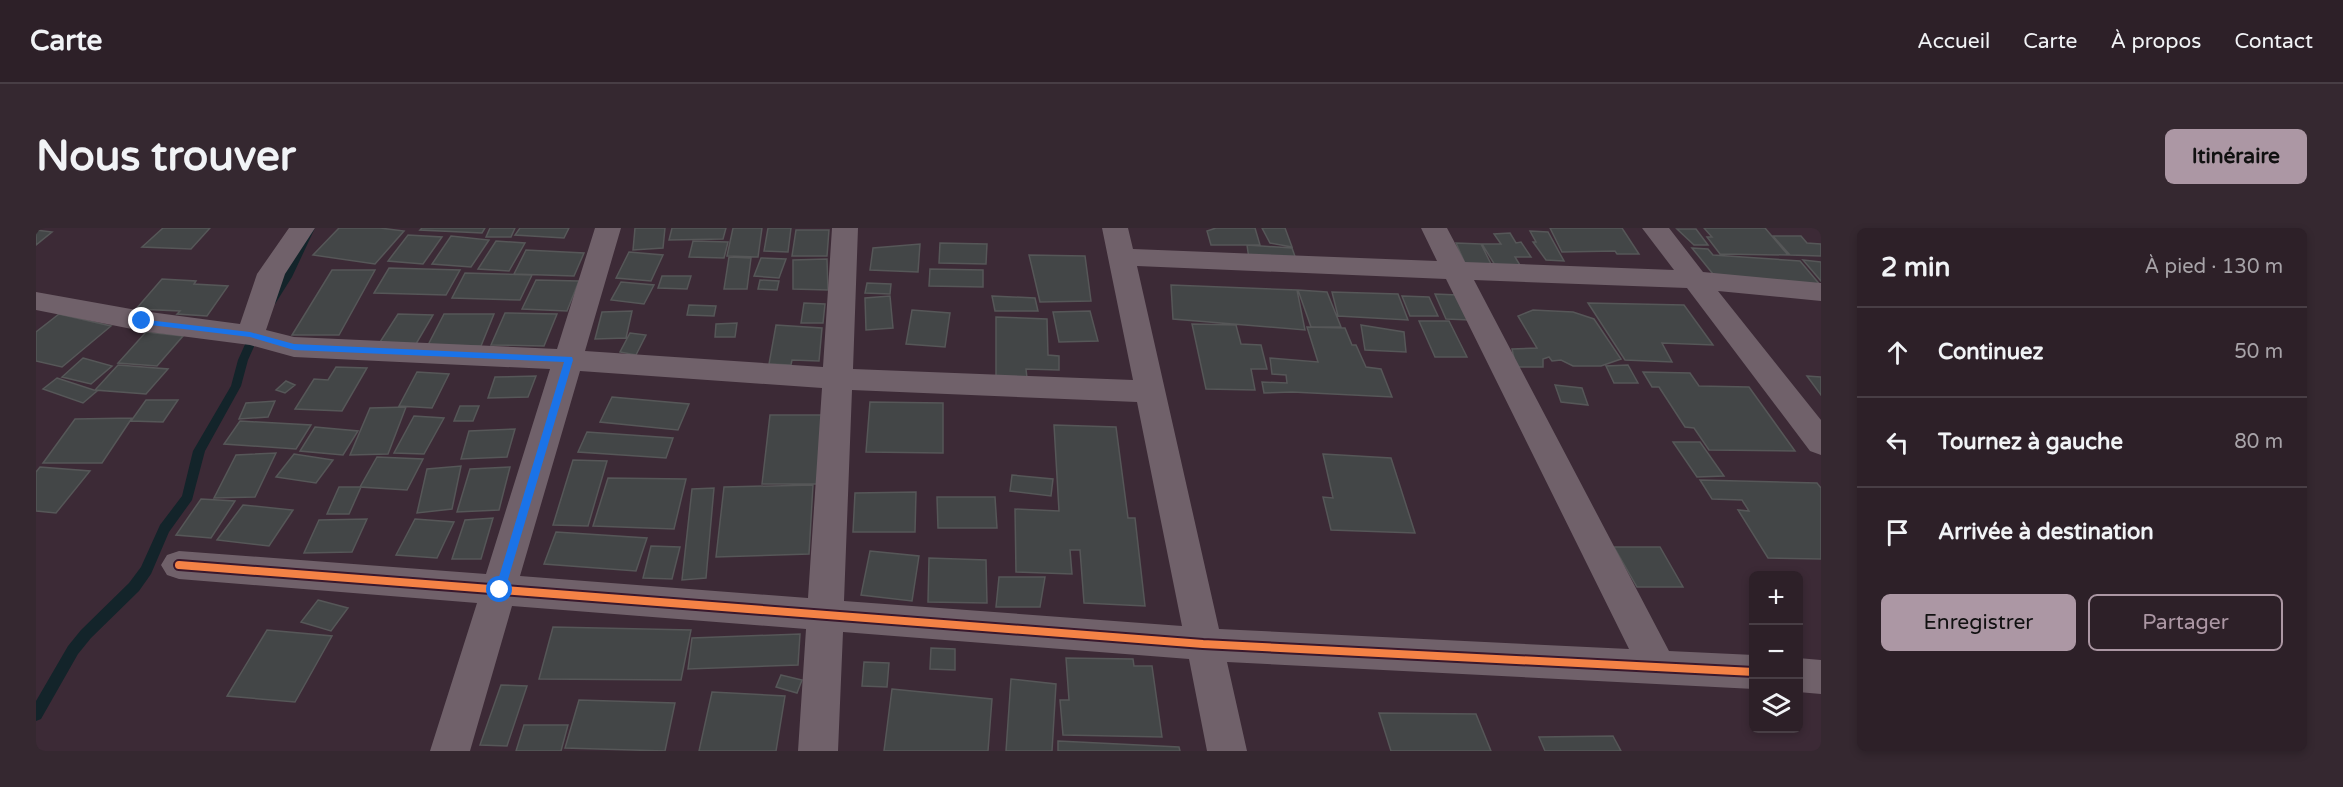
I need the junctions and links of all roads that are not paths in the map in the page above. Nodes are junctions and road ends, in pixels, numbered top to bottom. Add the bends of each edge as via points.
1 (302, 228) edge
2 (608, 228) edge
3 (844, 228) edge
4 (1434, 228) edge
5 (1655, 228) edge
6 (1118, 243) edge
7 (1457, 270) junction
8 (1696, 280) junction
9 (1821, 292) edge
10 (36, 301) edge
11 (250, 335) junction
12 (569, 360) junction
13 (837, 379) junction
14 (1149, 392) junction
15 (1821, 443) edge
16 (179, 565) dead end
17 (500, 590) junction
18 (825, 615) junction
19 (1203, 644) junction
20 (1657, 666) junction
21 (1749, 672) edge
22 (1803, 675) edge
23 (1821, 677) edge
24 (450, 751) edge
25 (818, 751) edge
26 (1227, 751) edge

1 - 11 street via 271,274
2 - 12 street
3 - 13 street
4 - 7 street
5 - 8 street
6 - 7 street
6 - 14 street
7 - 8 street
7 - 20 street
8 - 9 street
8 - 15 street
10 - 11 street via 142,321
11 - 12 street via 294,347
12 - 13 street
12 - 17 street
13 - 14 street
13 - 18 street
14 - 19 street
16 - 17 street
17 - 18 street
17 - 24 street
18 - 19 street
18 - 25 street
19 - 20 street
19 - 26 street
20 - 21 street
22 - 23 street

